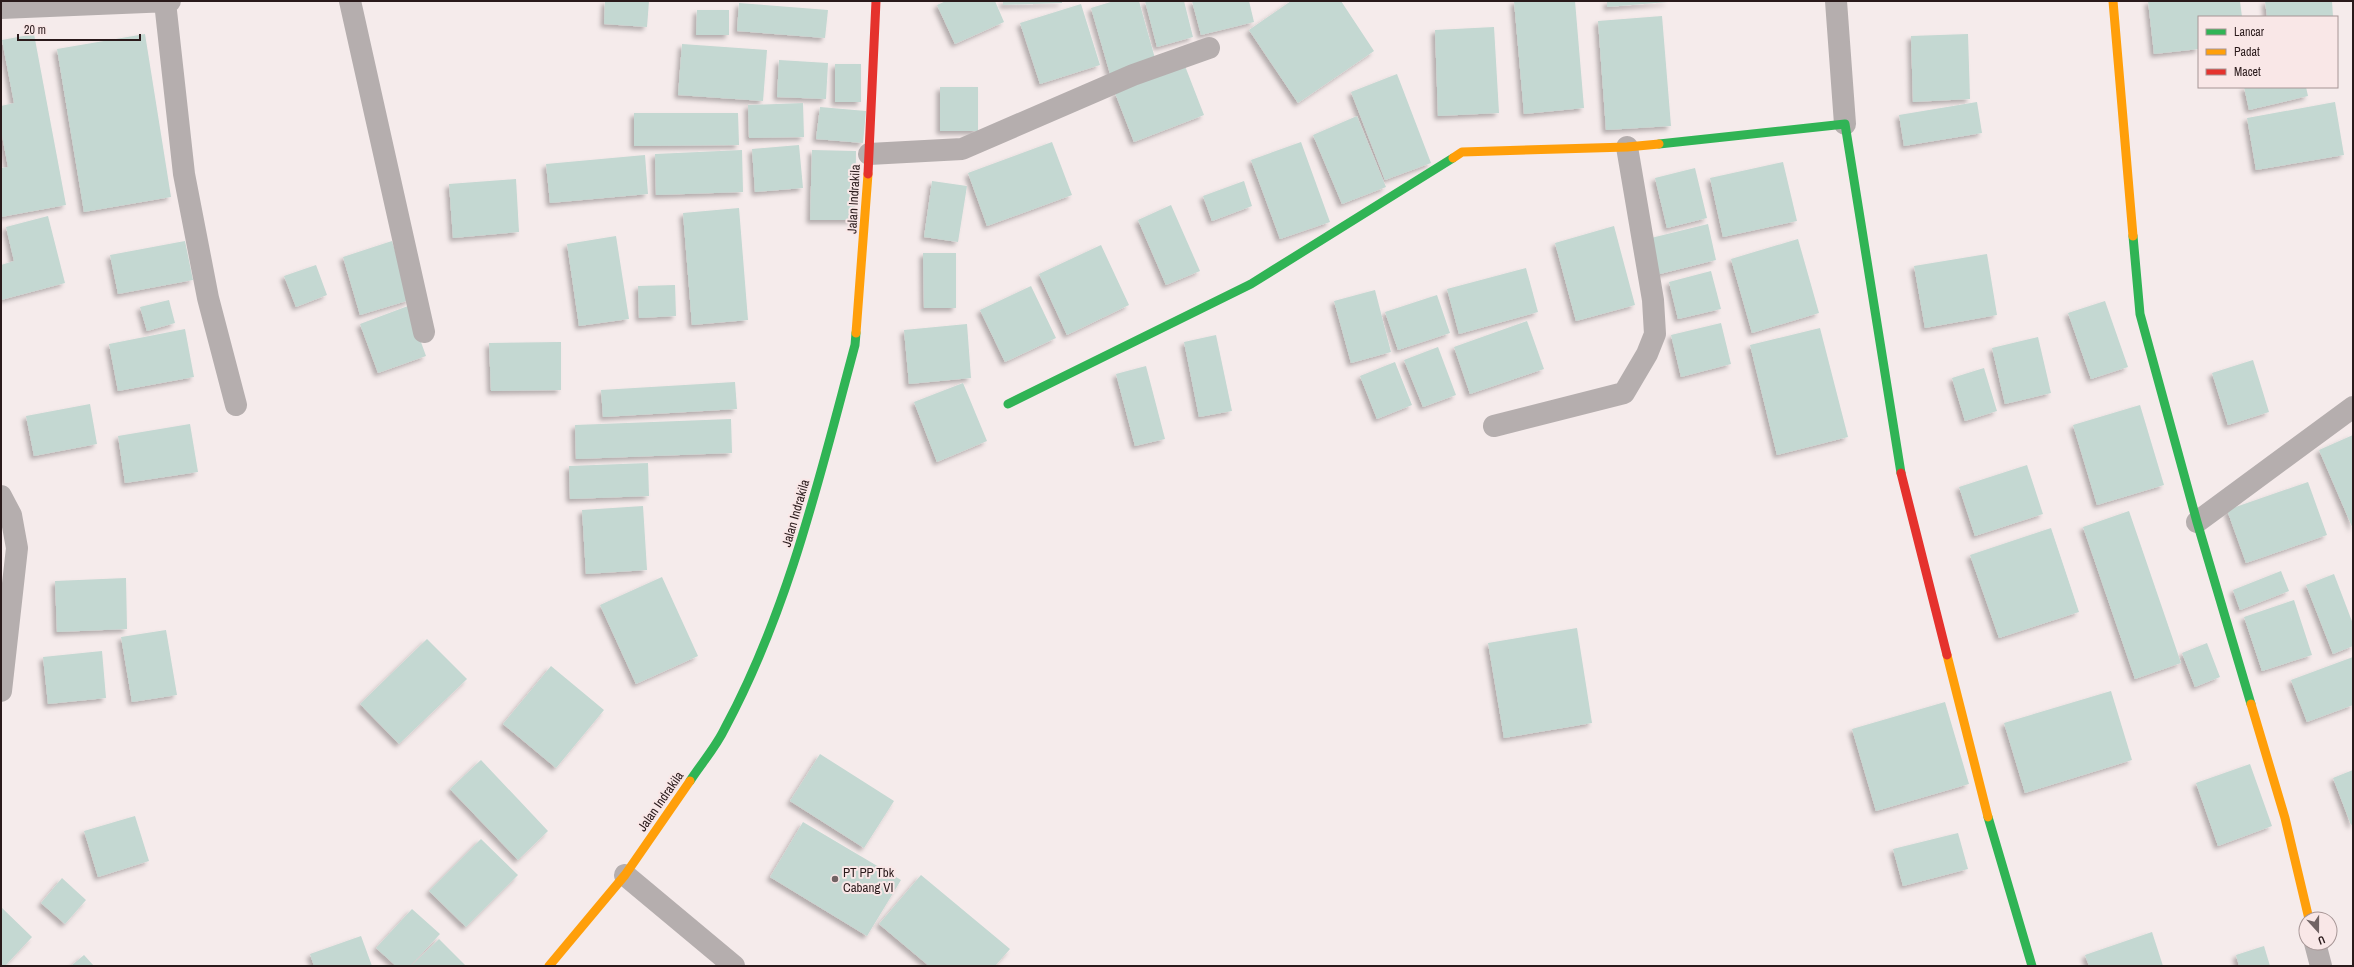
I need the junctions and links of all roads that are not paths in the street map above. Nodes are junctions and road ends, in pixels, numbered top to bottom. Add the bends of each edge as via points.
1 (170, 1) edge
2 (350, 1) edge
3 (876, 1) edge
4 (1836, 1) edge
5 (2113, 1) edge
6 (165, 2) edge
7 (1, 8) edge
8 (1209, 48) dead end
9 (1845, 124) junction
10 (1627, 147) junction
11 (869, 154) junction
12 (424, 332) dead end
13 (236, 404) dead end
14 (1008, 404) dead end
15 (2353, 407) edge
16 (1494, 426) dead end
17 (1, 496) edge
18 (2197, 522) junction
19 (1, 691) edge
20 (625, 875) junction
21 (2307, 911) edge
22 (2317, 951) edge
23 (550, 966) edge
24 (734, 966) edge
25 (2032, 966) edge
26 (2322, 966) edge

1 - 6 street
2 - 12 street
3 - 11 street, Jalan Indrakila
4 - 9 street
5 - 18 street via 2140,314
6 - 7 street
6 - 13 street via 184,174 208,298
8 - 11 street via 1133,75 962,150
9 - 10 street
9 - 25 street via 1902,479 1988,815
10 - 14 street via 1462,152 1251,284
10 - 16 street via 1654,300 1655,334 1647,354 1624,393
11 - 20 street, Jalan Indrakila via 854,345 800,547 758,657 726,729
15 - 18 street
17 - 19 street via 11,515 17,548
18 - 21 street via 2285,818
20 - 23 street, Jalan Indrakila
20 - 24 street
22 - 26 street

